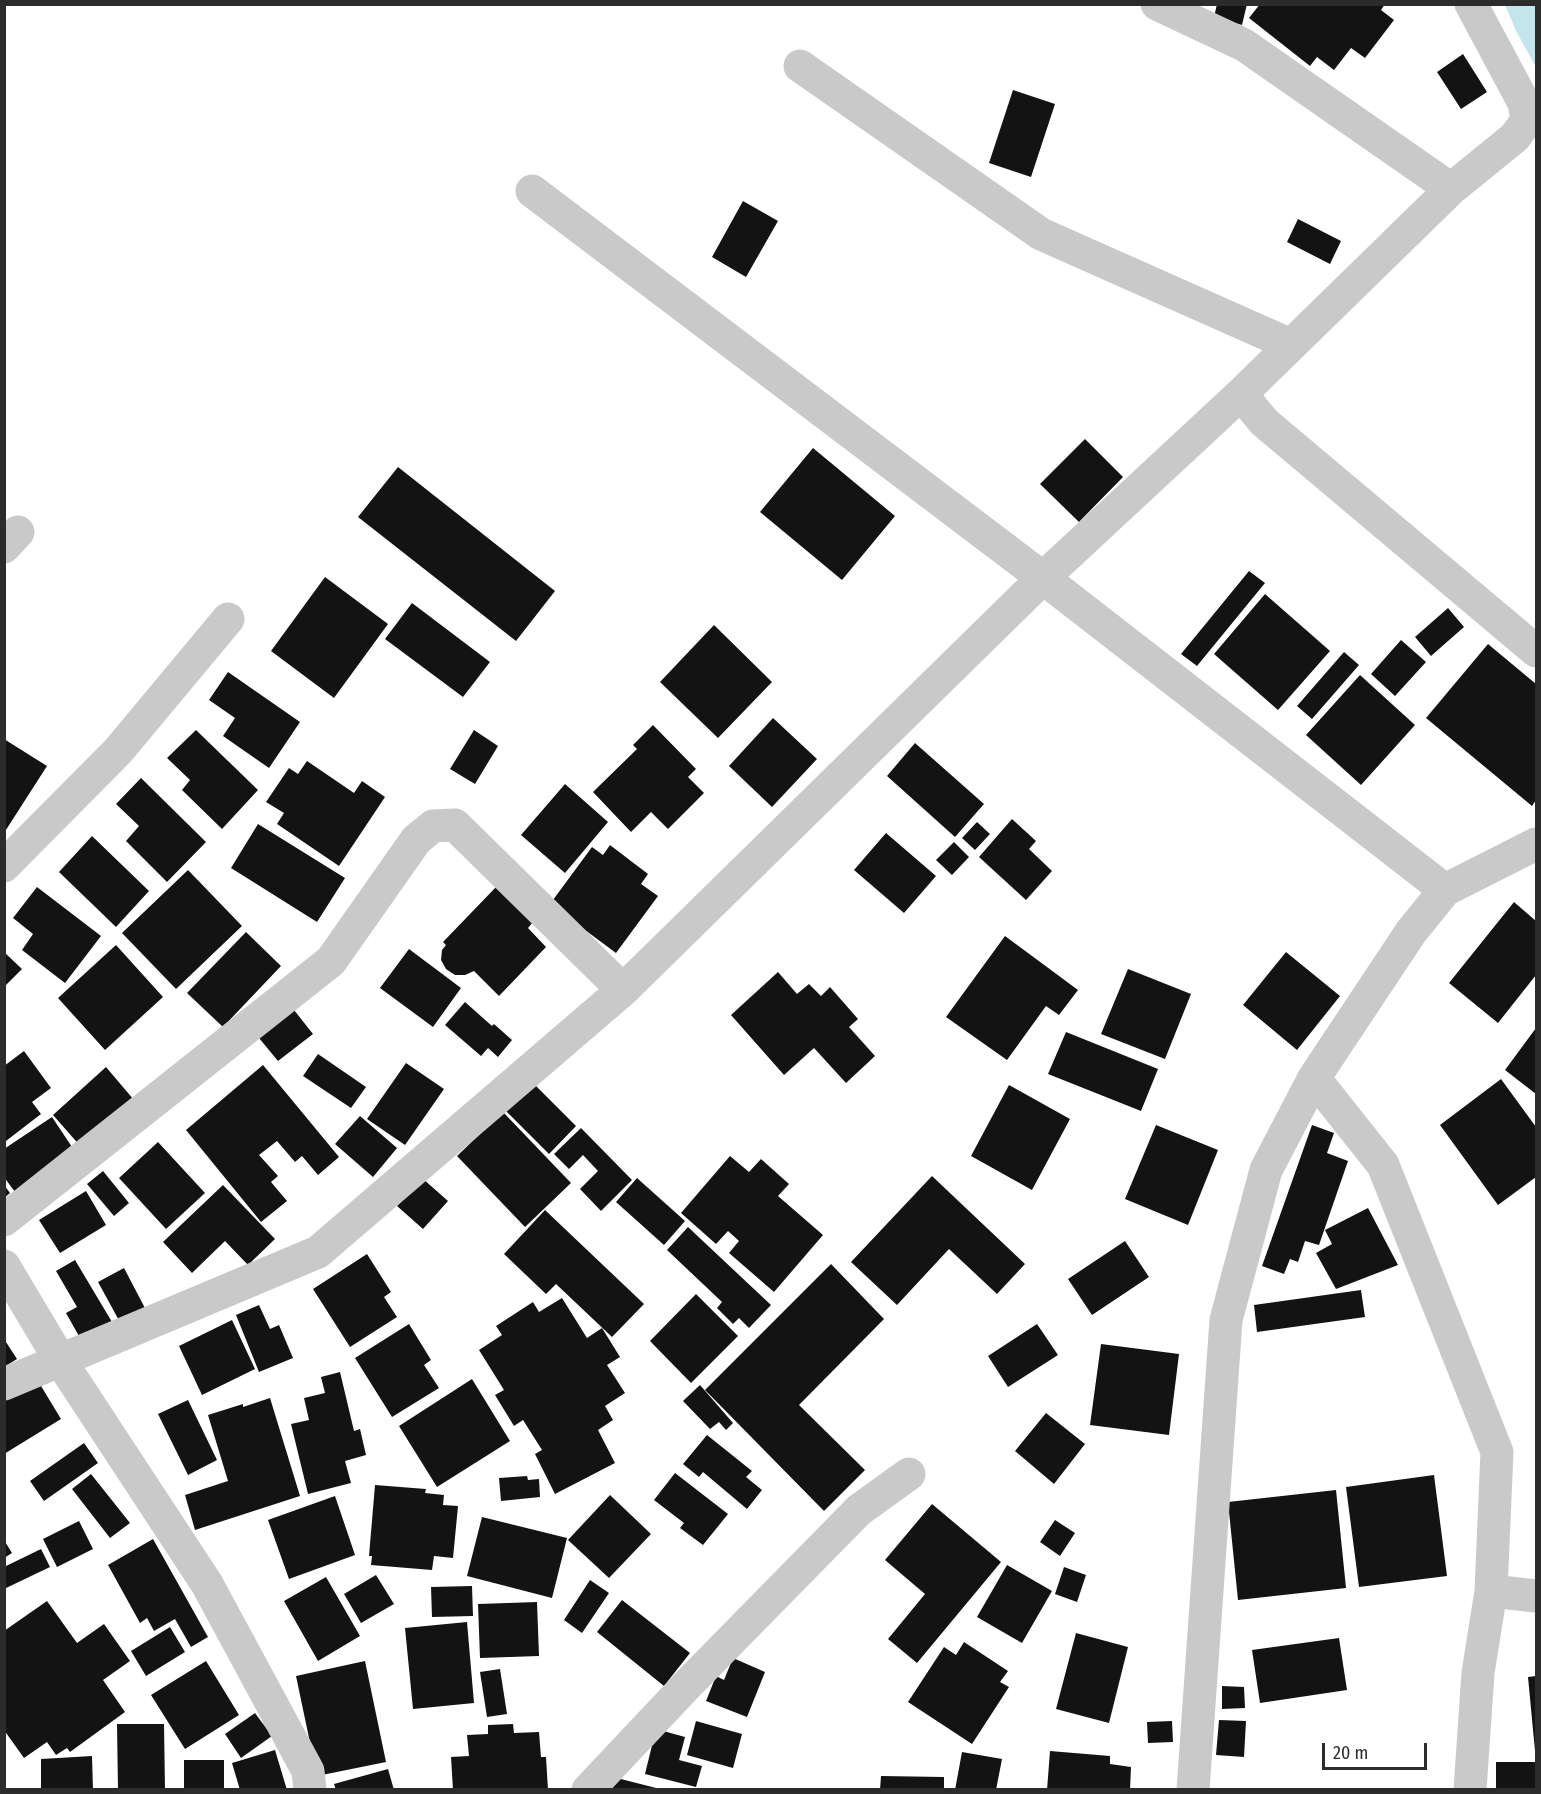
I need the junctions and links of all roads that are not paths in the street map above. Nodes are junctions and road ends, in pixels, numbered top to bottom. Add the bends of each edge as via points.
1 (1157, 4) edge
2 (1471, 4) edge
3 (800, 66) dead end
4 (1451, 189) junction
5 (532, 190) dead end
6 (1291, 345) junction
7 (1241, 394) junction
8 (1043, 578) junction
9 (228, 619) dead end
10 (1536, 651) edge
11 (1536, 844) edge
12 (4, 866) edge
13 (1445, 890) junction
14 (623, 990) junction
15 (1314, 1078) junction
16 (4, 1220) edge
17 (4, 1266) edge
18 (60, 1360) junction
19 (4, 1384) edge
20 (909, 1474) dead end
21 (1491, 1591) junction
22 (1536, 1596) edge
23 (310, 1790) edge
24 (588, 1790) edge
25 (1193, 1790) edge
26 (1470, 1790) edge

1 - 4 street via 1244,45
2 - 4 street via 1524,103 1527,120 1515,137
3 - 6 street via 1041,234
4 - 6 street
5 - 8 street
6 - 7 street
7 - 8 street
7 - 10 street via 1264,422
8 - 13 street
8 - 14 street
9 - 12 street via 118,751
11 - 13 street
13 - 15 street via 1411,932
14 - 16 street via 455,825 433,826 416,840 331,961
14 - 18 street via 318,1252
15 - 21 street via 1383,1165 1497,1452
15 - 25 street via 1266,1170 1226,1320
17 - 18 street
18 - 19 street
18 - 23 street via 207,1584 308,1771
20 - 24 street via 859,1510
21 - 22 street
21 - 26 street via 1478,1672

